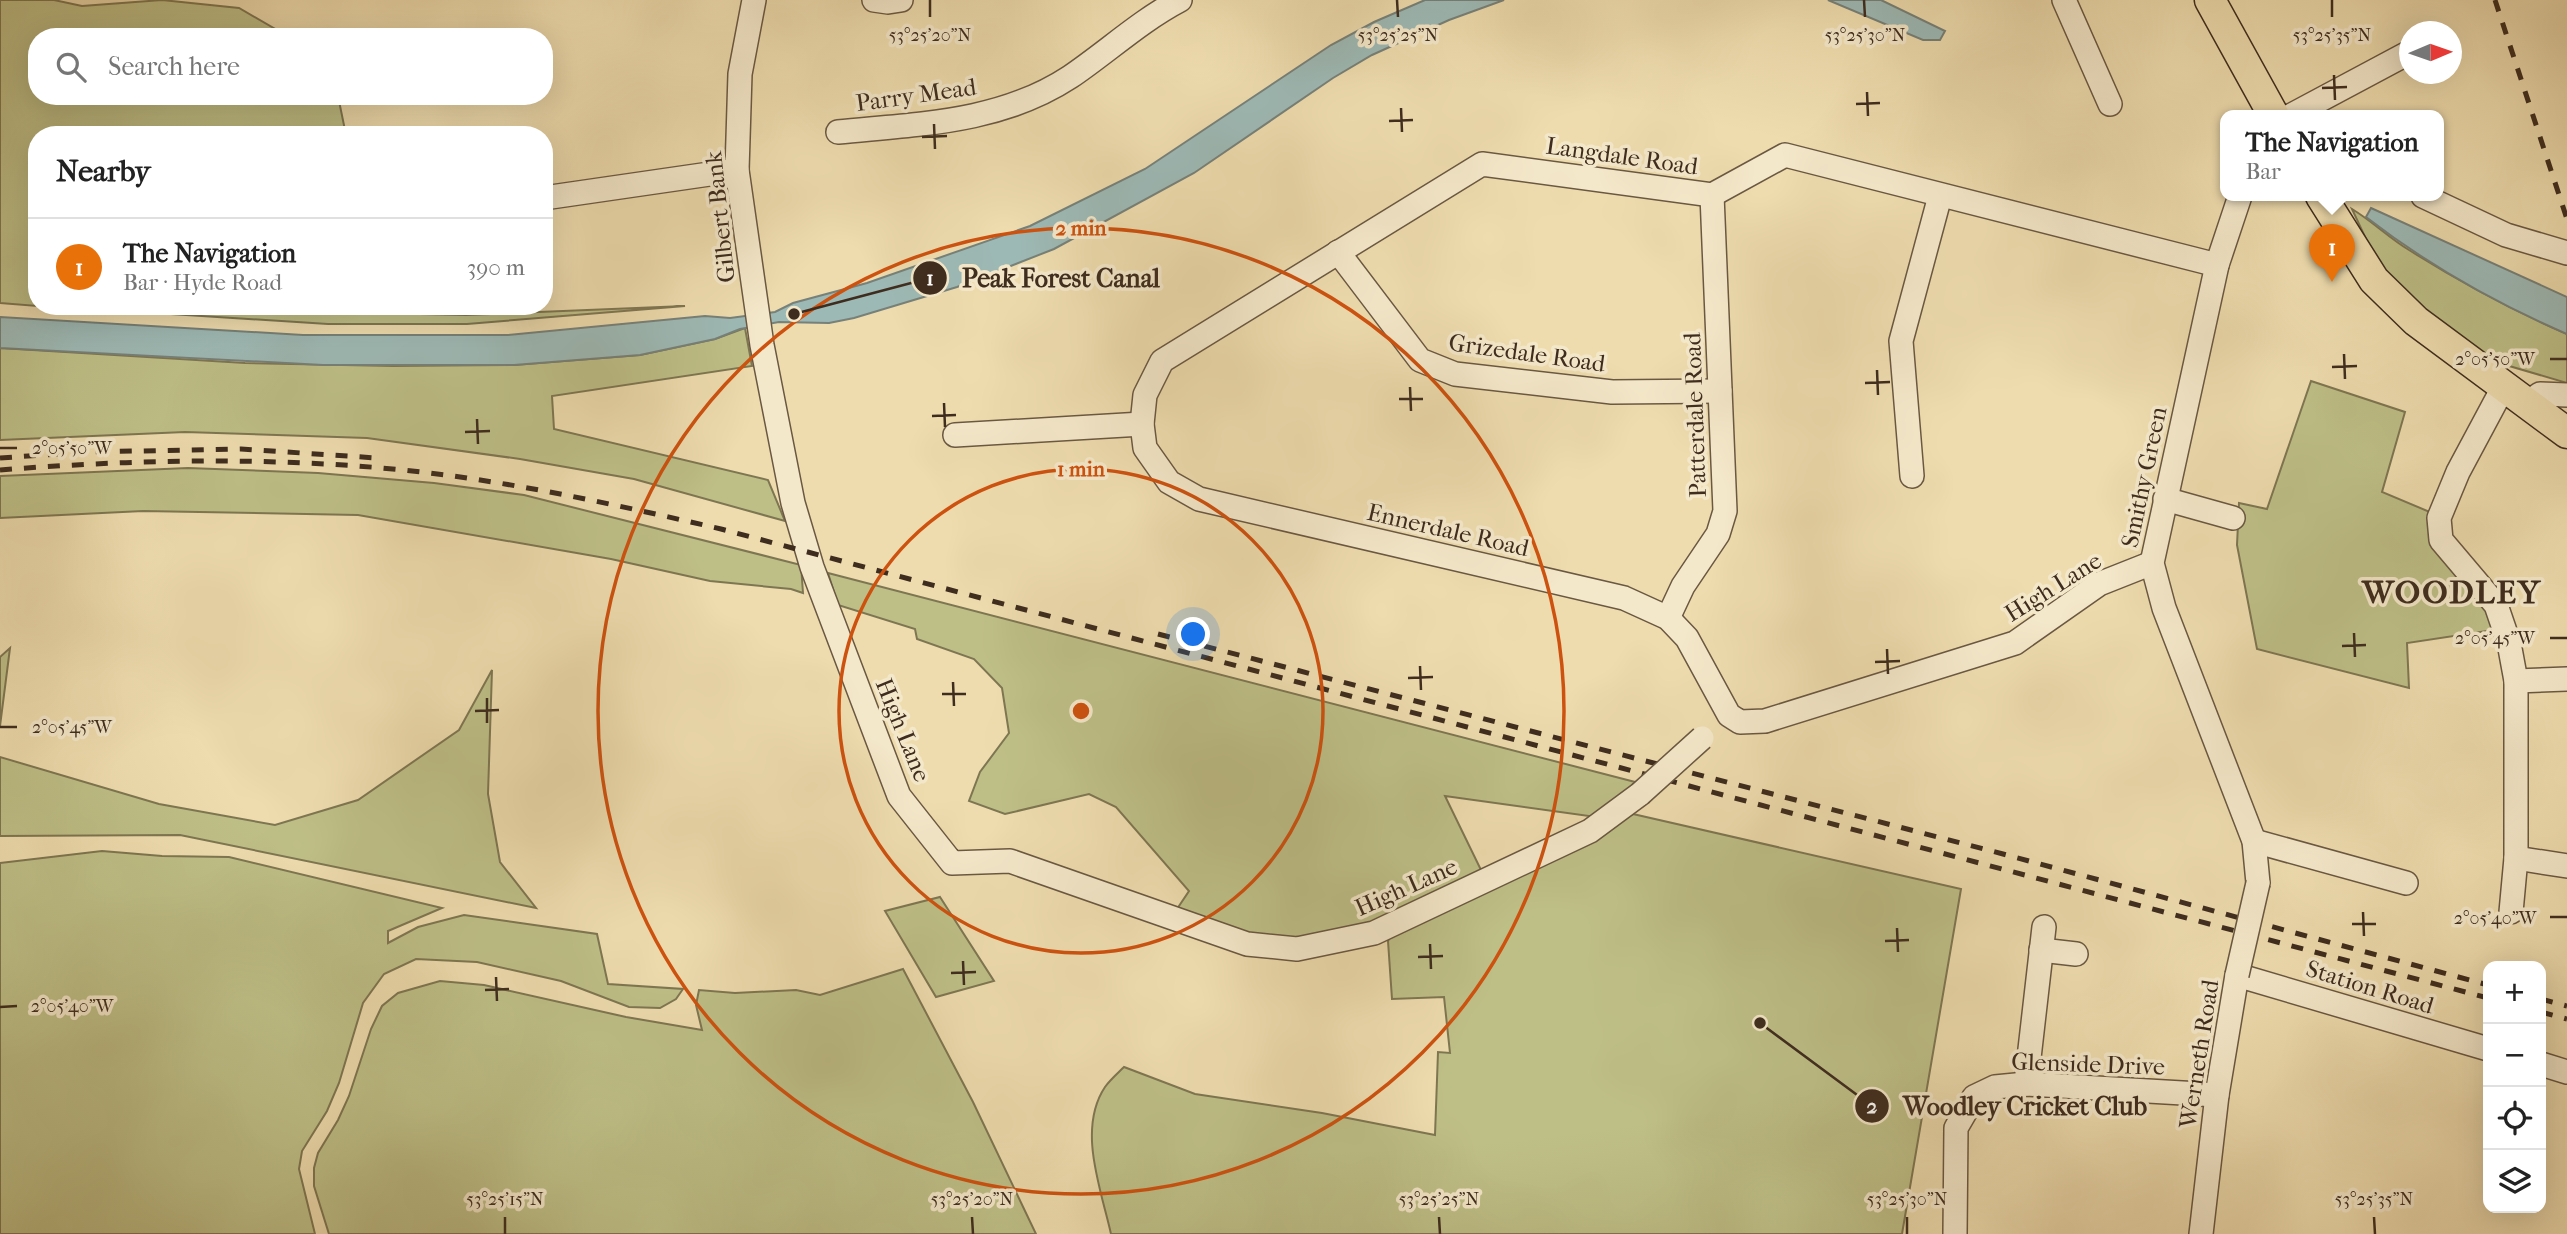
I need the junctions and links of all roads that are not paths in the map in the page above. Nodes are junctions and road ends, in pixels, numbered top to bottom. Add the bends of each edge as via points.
1 (754, 0) edge
2 (874, 0) edge
3 (901, 0) edge
4 (1180, 0) edge
5 (2064, 0) edge
6 (2210, 0) edge
7 (2399, 58) edge
8 (2110, 104) dead end
9 (2271, 110) edge
10 (2301, 110) edge
11 (838, 132) dead end
12 (737, 170) junction
13 (1712, 195) junction
14 (1940, 196) junction
15 (553, 197) edge
16 (2237, 201) edge
17 (2324, 201) edge
18 (2434, 201) edge
19 (1338, 252) junction
20 (2567, 253) edge
21 (2217, 265) junction
22 (762, 345) joint
23 (1720, 391) junction
24 (2515, 395) junction
25 (2567, 395) edge
26 (1142, 424) junction
27 (2567, 433) edge
28 (955, 435) dead end
29 (1912, 476) dead end
30 (2165, 499) junction
31 (2233, 518) dead end
32 (2152, 563) junction
33 (1668, 618) junction
34 (2567, 679) edge
35 (2516, 681) junction
36 (1729, 715) junction
37 (2254, 841) junction
38 (2516, 858) junction
39 (2567, 866) edge
40 (2258, 883) joint
41 (2406, 883) dead end
42 (2511, 912) dead end
43 (2076, 954) dead end
44 (2237, 975) junction
45 (2483, 1048) edge
46 (2546, 1066) edge
47 (2567, 1072) edge
48 (2026, 1084) junction
49 (2217, 1095) junction
50 (1955, 1234) edge
51 (2201, 1234) edge

1 - 12 street, Gilbert Bank via 740,74
2 - 3 street
4 - 11 street, Parry Mead via 1068,78 1011,106 964,120
5 - 8 street
6 - 9 main road
7 - 10 street
12 - 15 street
12 - 22 street, Gilbert Bank
13 - 14 street, Langdale Road via 1785,155
13 - 19 street, Langdale Road via 1482,164
13 - 23 street, Patterdale Road
14 - 21 street, Langdale Road
14 - 29 street via 1901,341
16 - 21 street, Smithy Green
17 - 24 main road via 2374,280 2416,321
18 - 20 street via 2506,234
19 - 23 street, Grizedale Road via 1420,360 1455,374 1612,392
19 - 26 street, Langdale Road via 1162,361 1145,395
21 - 30 street, Smithy Green
22 - 36 street, High Lane, bridge via 793,503 812,567 900,796 952,863 1010,861 1247,944 1297,949 1374,933 1590,831 1640,794
23 - 33 street, Patterdale Road via 1725,511 1718,534
24 - 25 street
24 - 27 main road
24 - 35 street via 2458,472 2439,518 2441,540 2496,605
26 - 28 street
26 - 33 street, Ennerdale Road via 1145,448 1169,482 1199,499 1624,598
30 - 31 street
30 - 32 street, Smithy Green
32 - 36 street, High Lane via 2099,584 2015,643 1765,722 1740,722
32 - 37 street, Smithy Green via 2164,608
33 - 36 street, Ennerdale Road via 1687,638
34 - 35 street
35 - 38 street
37 - 40 street, Smithy Green
37 - 41 street
38 - 39 street
38 - 42 street
40 - 44 street, Werneth Road, bridge
43 - 48 street via 2043,938
44 - 45 street, Station Road
44 - 49 street, Werneth Road
46 - 47 street
48 - 49 street, Glenside Drive
48 - 50 street, Glenside Drive via 1995,1087 1974,1097 1956,1128
49 - 51 street, Werneth Road

